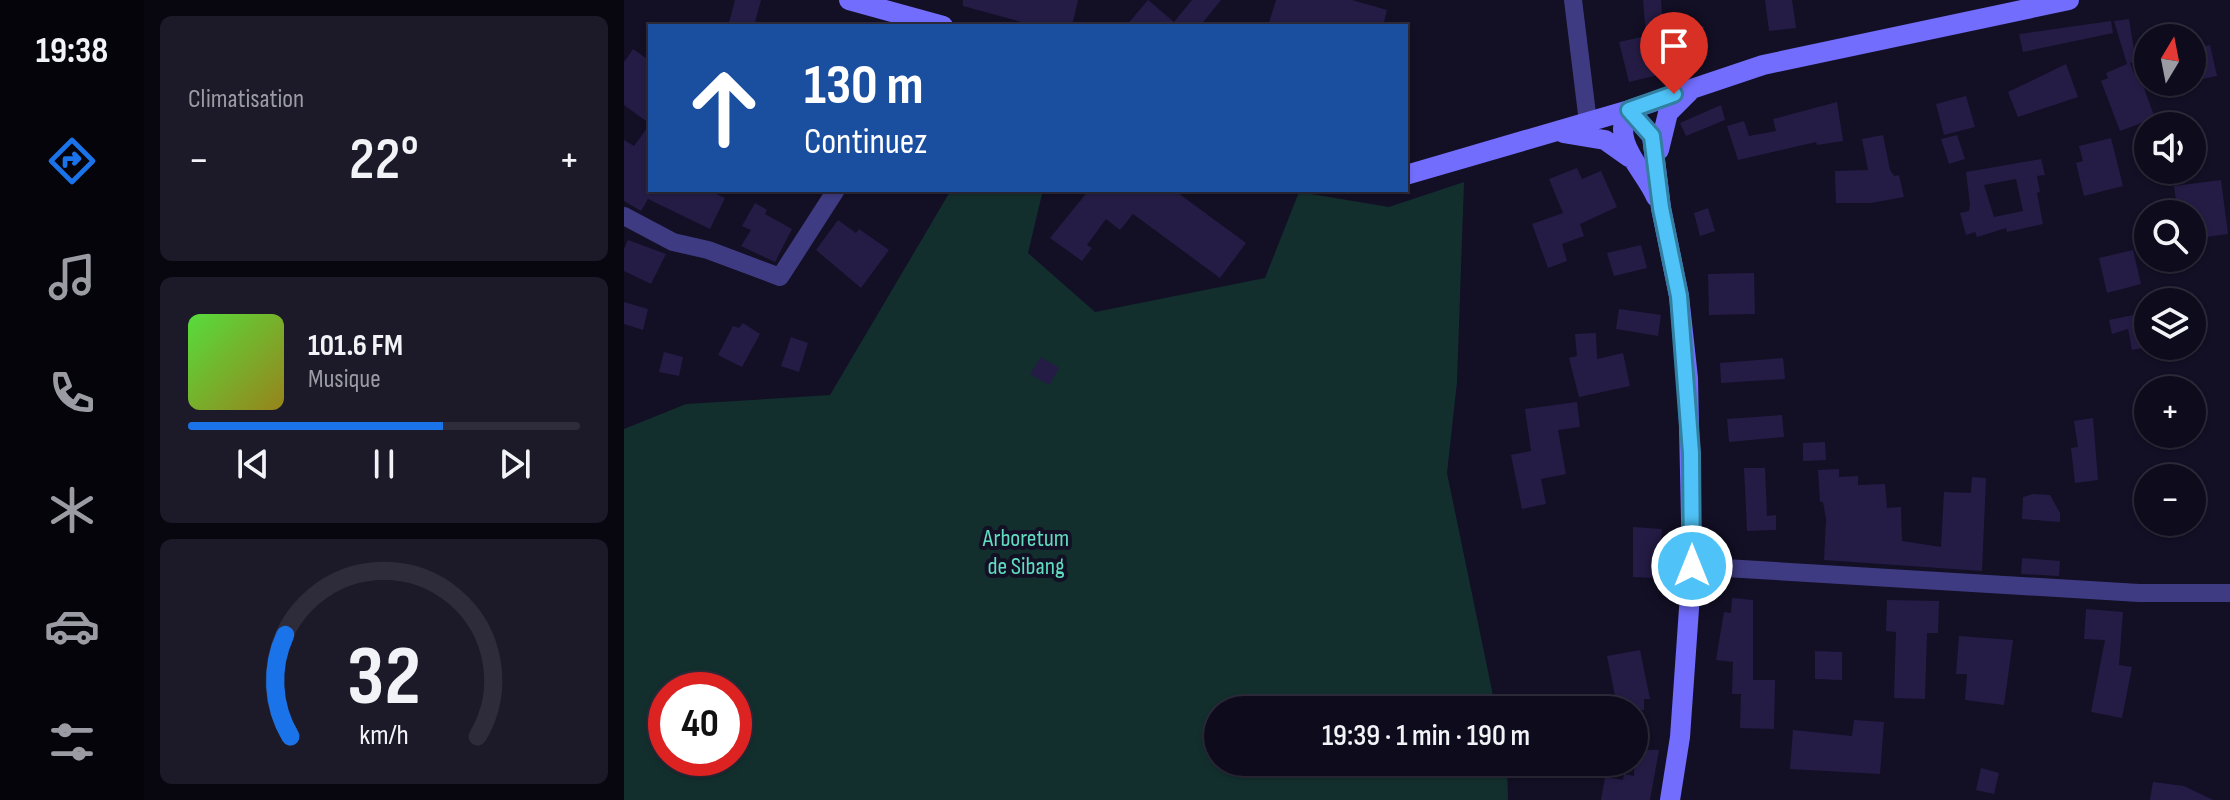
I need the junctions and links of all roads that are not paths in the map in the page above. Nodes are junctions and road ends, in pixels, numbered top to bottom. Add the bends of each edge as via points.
1 (849, 0) edge
2 (1573, 0) edge
3 (2069, 0) edge
4 (930, 24) edge
5 (1696, 86) junction
6 (1629, 110) junction
7 (1588, 122) junction
8 (1555, 132) junction
9 (1648, 164) junction
10 (1408, 174) edge
11 (835, 192) edge
12 (624, 216) edge
13 (1692, 566) junction
14 (2230, 593) edge
15 (1670, 800) edge

1 - 4 street
2 - 7 street
3 - 5 street via 1833,47
5 - 6 street
5 - 9 street via 1668,113
6 - 7 street
6 - 9 street via 1623,139
7 - 8 street
8 - 9 street via 1605,140
8 - 10 street
9 - 13 street via 1686,346
11 - 12 street via 780,277 673,242
13 - 14 street via 2139,593
13 - 15 street via 1684,701

